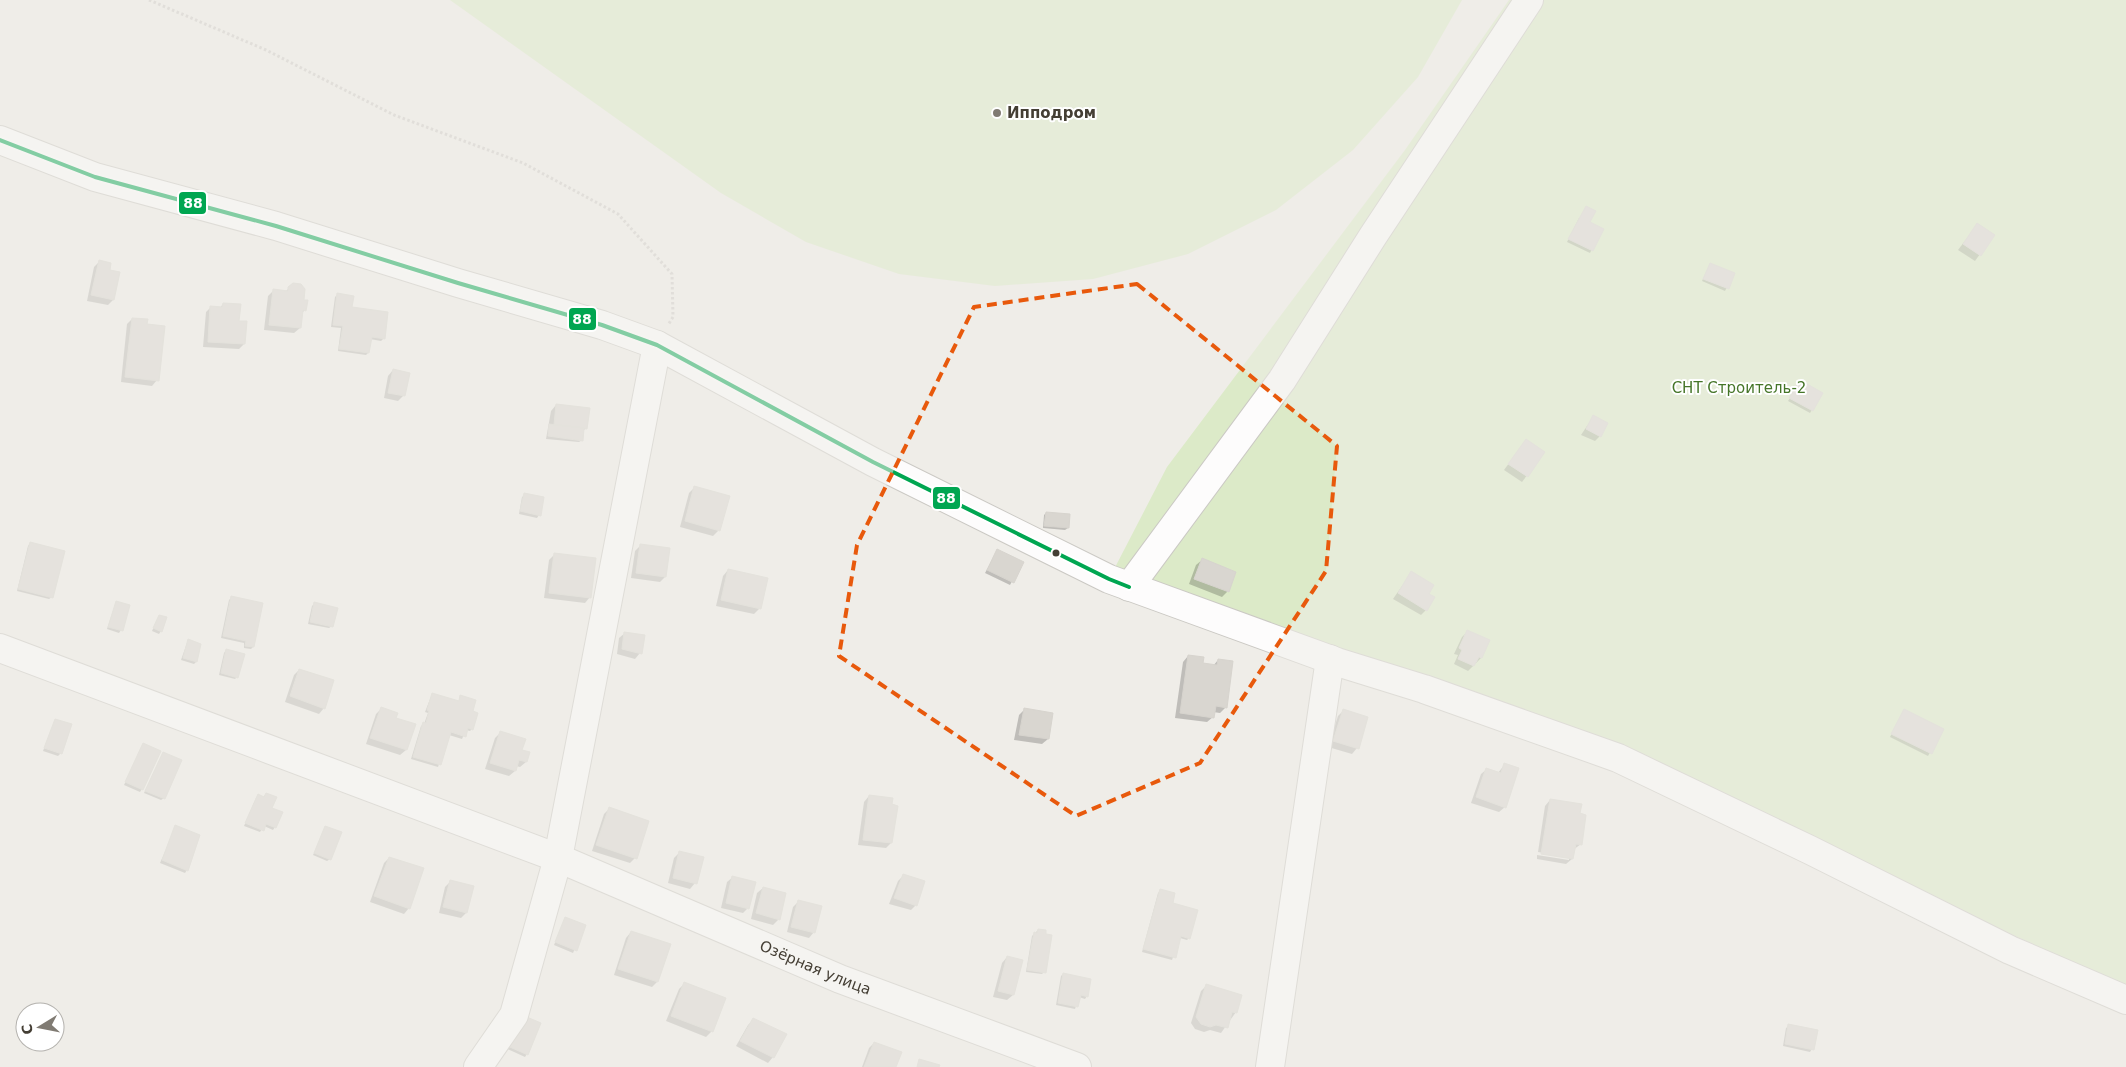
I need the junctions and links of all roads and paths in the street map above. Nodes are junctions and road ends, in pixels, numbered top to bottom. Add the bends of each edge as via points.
1 (149, 0) edge
2 (1529, 0) edge
3 (0, 140) edge
4 (657, 346) junction
5 (1129, 587) junction
6 (0, 648) edge
7 (1330, 659) junction
8 (558, 858) junction
9 (2126, 1000) edge
10 (478, 1067) edge
11 (1077, 1067) edge
12 (1270, 1067) edge

1 - 4 path via 266,50 394,115 523,163 618,214 672,274 673,317
2 - 5 street via 1282,380
3 - 4 street via 95,177 276,226 602,324
4 - 5 street via 874,462
4 - 8 street
5 - 7 street
6 - 8 street, Озёрная улица
7 - 9 street via 1618,758 2010,950
7 - 12 street
8 - 10 street via 514,1015
8 - 11 street, Озёрная улица via 840,979

